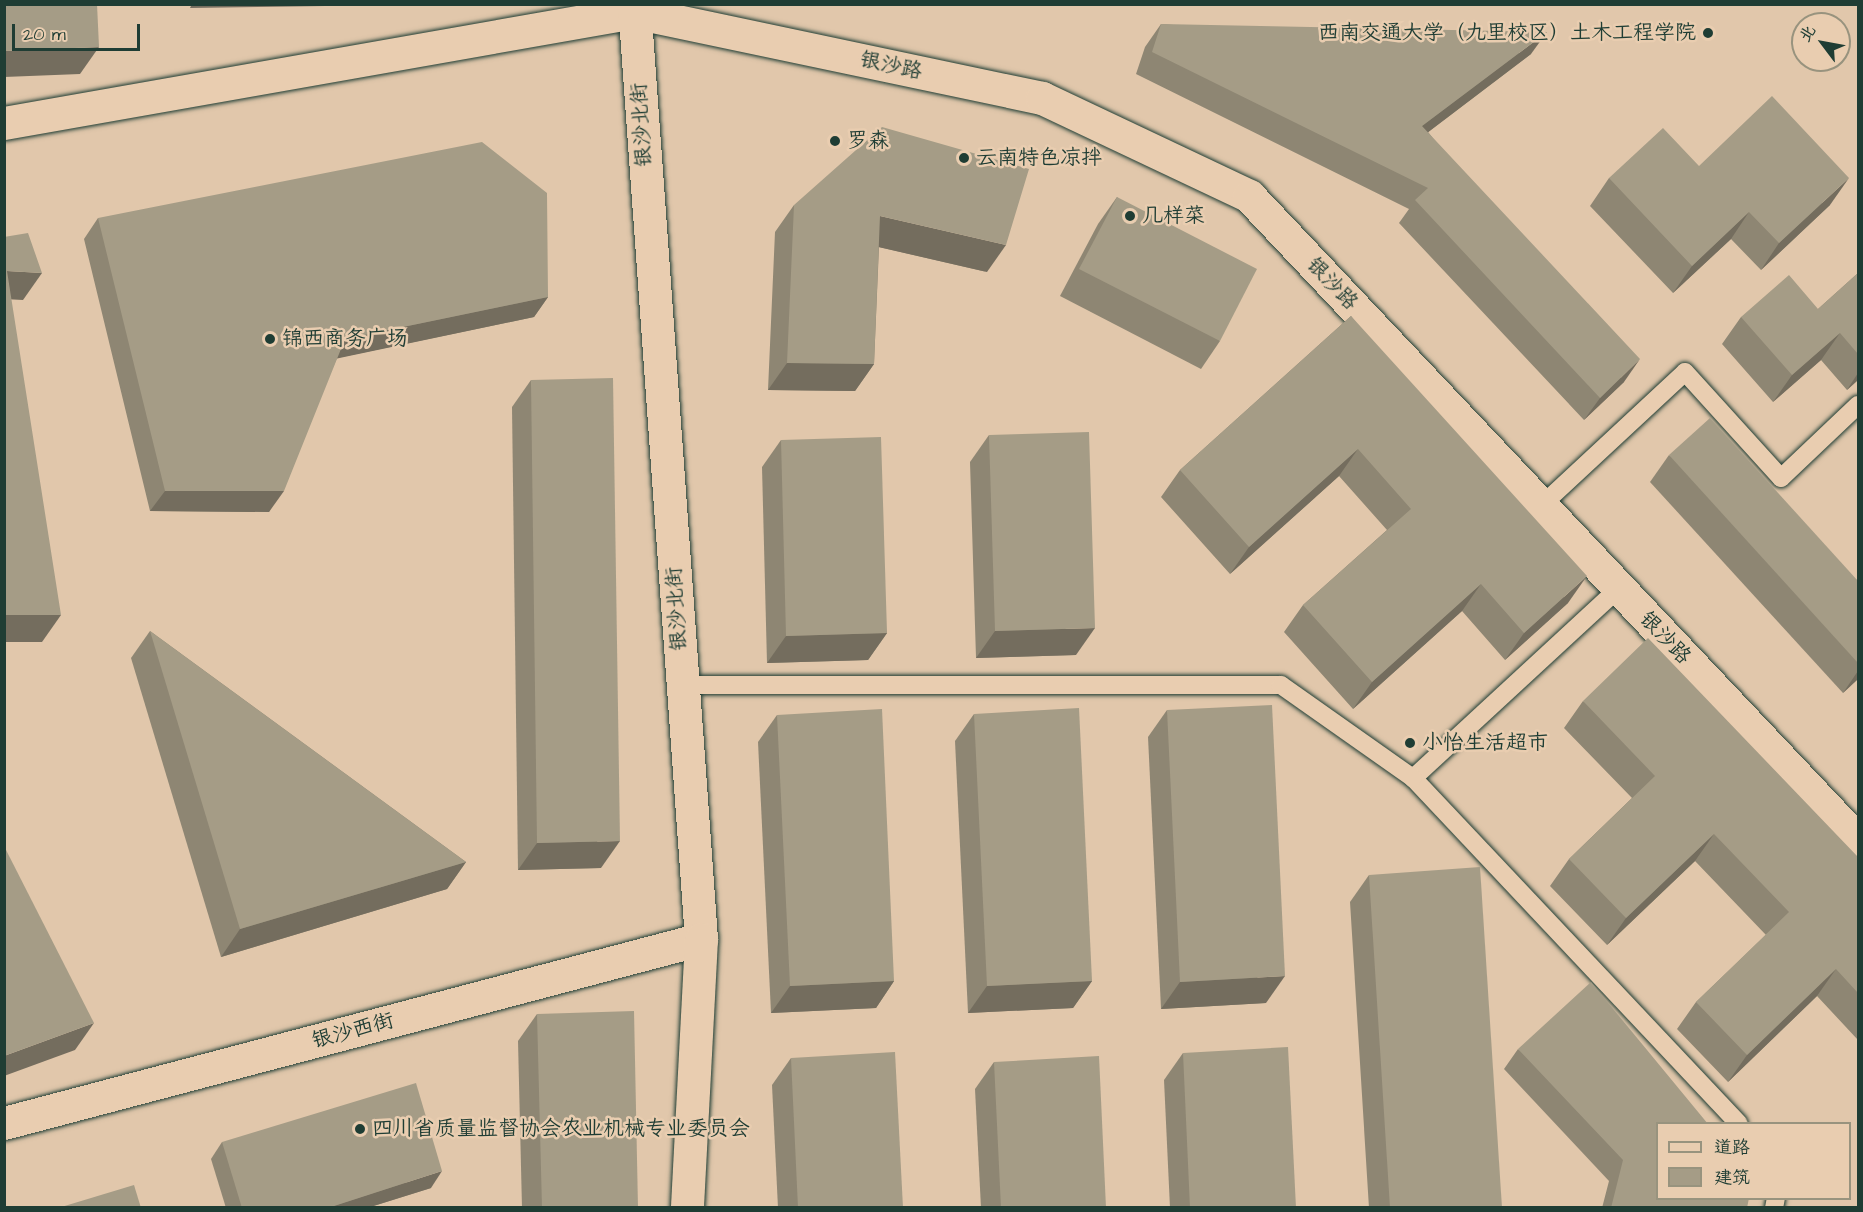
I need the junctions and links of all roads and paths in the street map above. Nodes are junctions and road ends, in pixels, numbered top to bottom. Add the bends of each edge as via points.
1 (634, 8) edge
2 (4, 123) edge
3 (1858, 405) edge
4 (1542, 505) junction
5 (1618, 589) junction
6 (682, 685) junction
7 (1413, 778) junction
8 (1858, 841) edge
9 (701, 939) junction
10 (1737, 1122) edge
11 (4, 1124) edge
12 (687, 1208) edge

1 - 2 street
1 - 4 street, 银沙路 via 1042,98 1249,196
1 - 6 street, 银沙北街
3 - 4 lane via 1781,478 1685,372
4 - 5 street, 银沙路
5 - 7 lane
5 - 8 street, 银沙路
6 - 7 lane via 1281,685
6 - 9 street, 银沙北街
7 - 10 lane
9 - 11 street, 银沙西街
9 - 12 street, 银沙北街

